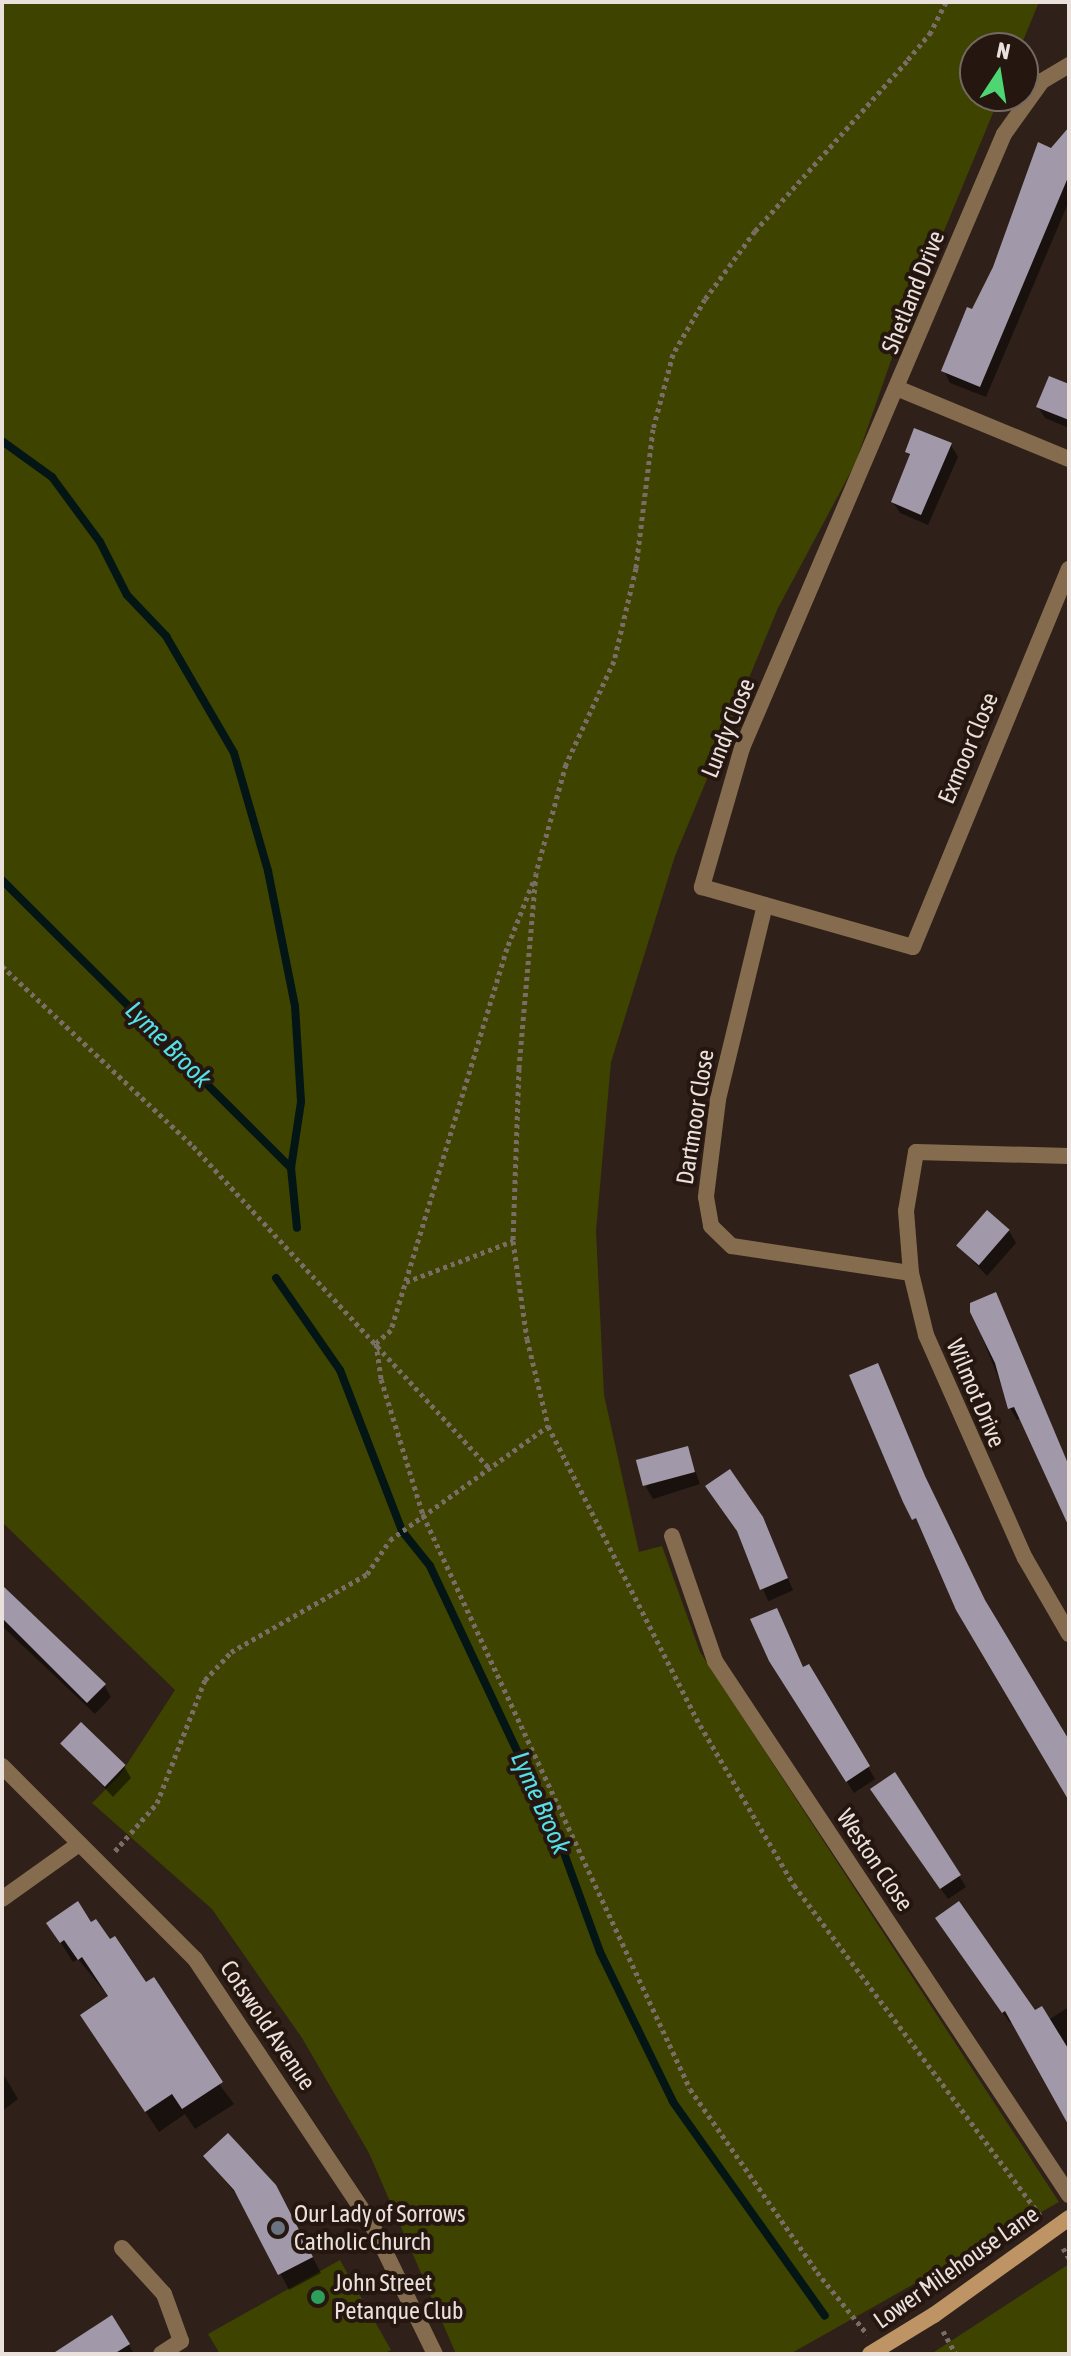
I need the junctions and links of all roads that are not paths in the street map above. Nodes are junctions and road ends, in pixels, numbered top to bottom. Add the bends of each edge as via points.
1 (1069, 65) edge
2 (899, 389) junction
3 (1069, 459) edge
4 (1069, 569) edge
5 (765, 905) junction
6 (913, 947) joint
7 (1069, 1156) edge
8 (911, 1273) junction
9 (672, 1536) dead end
10 (1069, 1634) edge
11 (2, 1766) edge
12 (79, 1844) junction
13 (2, 1899) edge
14 (1069, 2195) edge
15 (1069, 2218) edge
16 (122, 2248) dead end
17 (874, 2352) edge
18 (161, 2354) edge
19 (435, 2354) edge

1 - 2 street, Shetland Drive via 1042,81 1004,134
2 - 3 street, Shetland Drive
2 - 5 street, Lundy Close via 742,748 718,823 702,887
4 - 6 street, Exmoor Close
5 - 6 street, Lundy Close
5 - 8 street, Dartmoor Close via 718,1100 706,1197 711,1226 732,1246
7 - 8 street, Wilmot Drive via 916,1152 906,1211
8 - 10 street, Wilmot Drive via 926,1335 967,1437 1025,1558
9 - 14 street, Weston Close via 715,1661
11 - 12 street, Cotswold Avenue
12 - 13 street
12 - 19 street, Cotswold Avenue via 195,1959 371,2223
15 - 17 main road, Lower Milehouse Lane
16 - 18 street via 164,2294 181,2341

